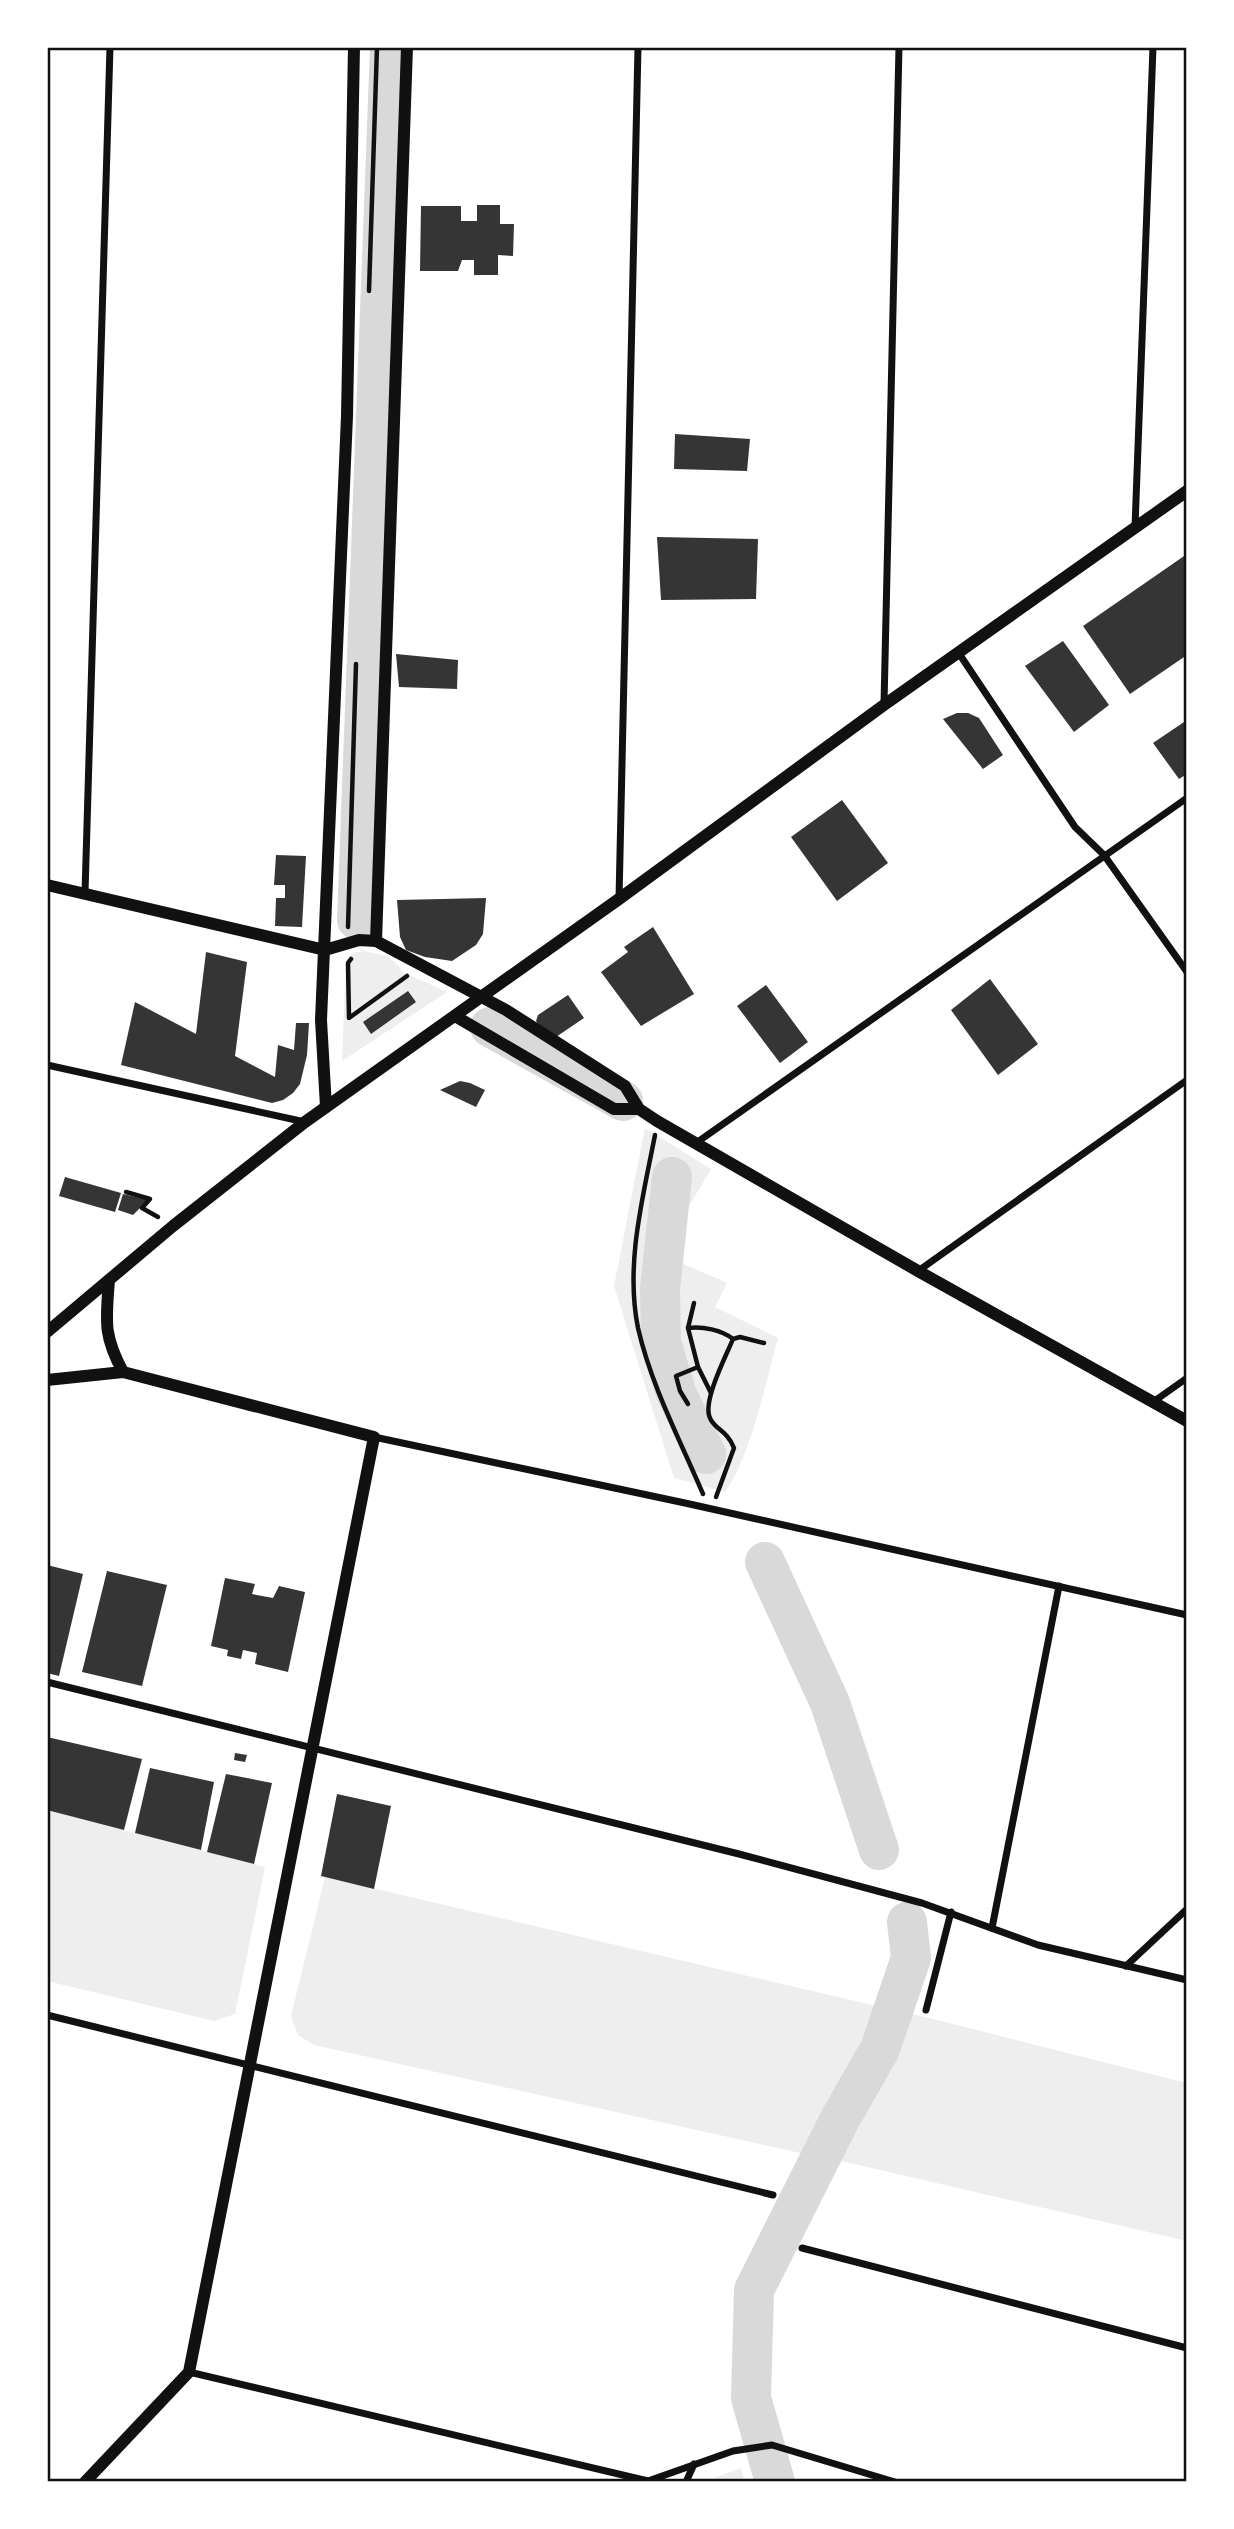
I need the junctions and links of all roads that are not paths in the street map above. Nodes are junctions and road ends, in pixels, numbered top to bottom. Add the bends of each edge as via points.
1 (110, 47) edge
2 (354, 47) edge
3 (407, 47) edge
4 (638, 47) edge
5 (899, 47) edge
6 (1153, 47) edge
7 (1187, 491) edge
8 (1135, 527) junction
9 (958, 652) junction
10 (884, 705) junction
11 (1187, 798) edge
12 (1104, 855) junction
13 (47, 885) edge
14 (85, 893) junction
15 (620, 899) junction
16 (376, 941) junction
17 (325, 950) junction
18 (1187, 972) edge
19 (482, 997) junction
20 (456, 1016) junction
21 (47, 1065) edge
22 (1187, 1080) edge
23 (326, 1107) junction
24 (639, 1109) junction
25 (305, 1122) junction
26 (696, 1143) junction
27 (918, 1271) junction
28 (109, 1280) junction
29 (47, 1332) edge
30 (123, 1372) junction
31 (1187, 1378) edge
32 (47, 1380) edge
33 (1152, 1403) junction
34 (1187, 1421) edge
35 (374, 1437) junction
36 (1059, 1586) junction
37 (1187, 1615) edge
38 (47, 1682) edge
39 (314, 1747) junction
40 (1187, 1909) edge
41 (951, 1912) junction
42 (992, 1928) junction
43 (1126, 1966) junction
44 (1187, 1980) edge
45 (926, 2010) dead end
46 (47, 2015) edge
47 (251, 2064) junction
48 (773, 2195) dead end
49 (802, 2248) dead end
50 (1187, 2348) edge
51 (190, 2372) junction
52 (694, 2465) junction
53 (648, 2481) edge
54 (85, 2482) edge
55 (687, 2482) edge
56 (895, 2482) edge

1 - 14 street
2 - 17 street via 347,416
3 - 16 street
4 - 15 street
5 - 10 street
6 - 8 street
7 - 8 street
8 - 9 street
9 - 10 street
9 - 12 street via 1075,827
10 - 15 street
11 - 12 street
12 - 18 street
12 - 26 street
13 - 14 street
14 - 17 street
15 - 19 street
16 - 17 street via 359,940
16 - 19 street
17 - 23 street via 321,1020
19 - 20 street
19 - 24 street via 625,1086
20 - 23 street
20 - 24 street via 614,1109
21 - 25 street
22 - 27 street
23 - 25 street
24 - 26 street
25 - 28 street
26 - 27 street
27 - 33 street
28 - 29 street
28 - 30 street via 107,1334
30 - 32 street
30 - 35 street
31 - 33 street
33 - 34 street
35 - 36 street
35 - 39 street
36 - 37 street
36 - 42 street
38 - 39 street
39 - 41 street
39 - 47 street
40 - 43 street
41 - 42 street
41 - 45 street
42 - 43 street via 1038,1945
43 - 44 street
46 - 47 street
47 - 48 street
47 - 51 street
49 - 50 street
51 - 53 street
51 - 54 street
52 - 53 street
52 - 55 street
52 - 56 street via 747,2447 772,2445

